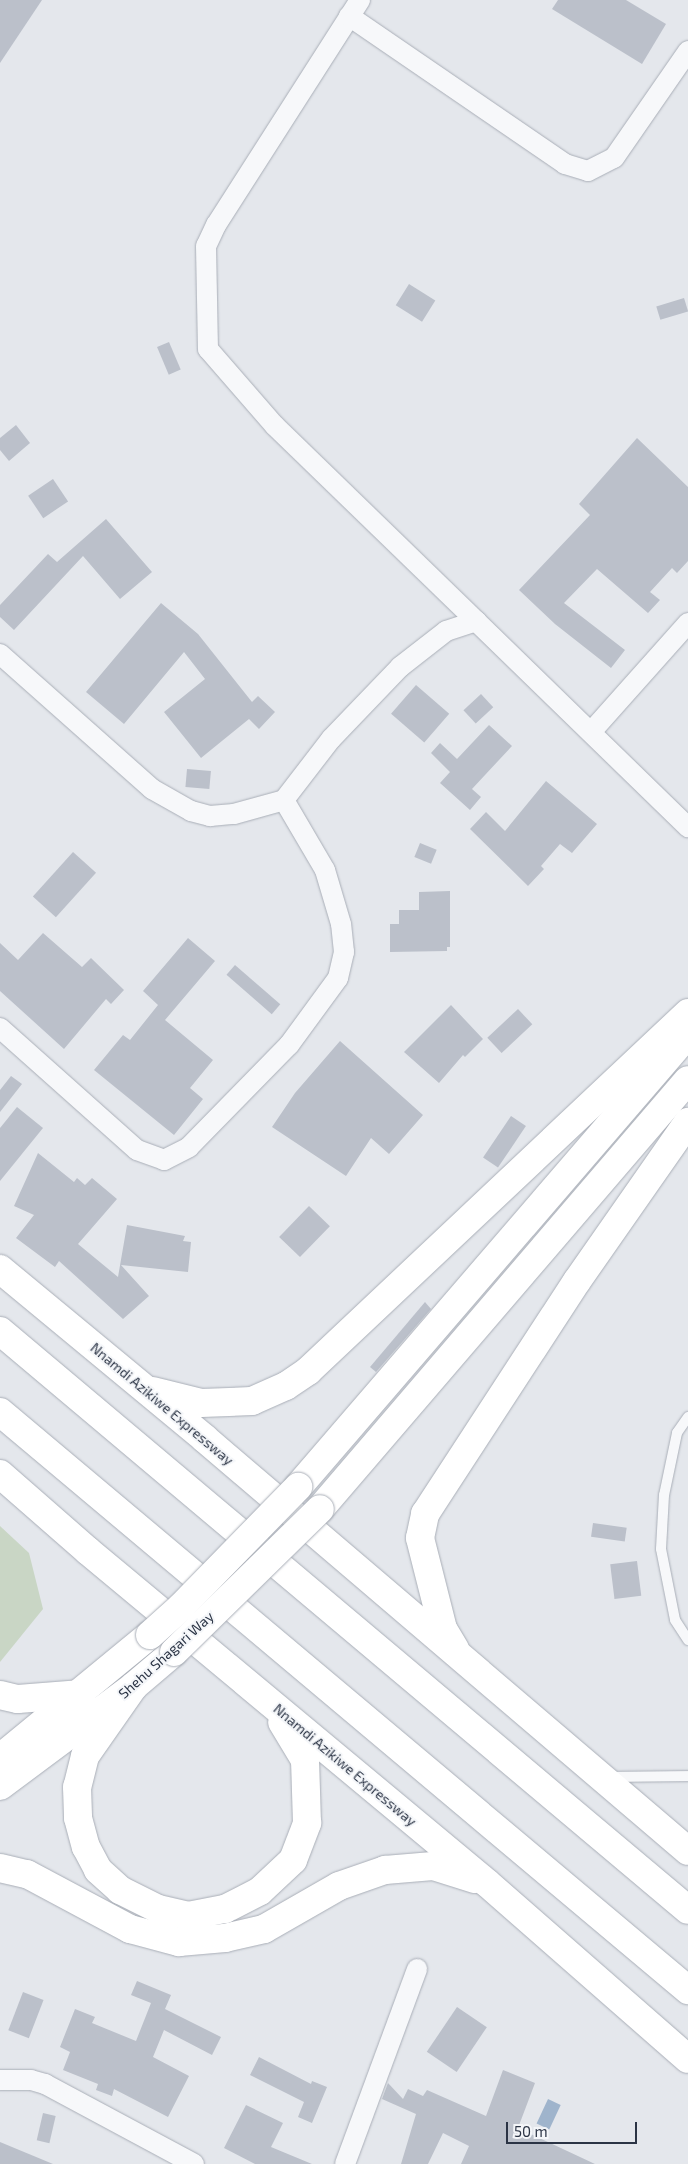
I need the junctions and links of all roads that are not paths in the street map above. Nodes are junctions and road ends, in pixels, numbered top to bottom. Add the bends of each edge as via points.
1 (354, 8) edge
2 (688, 51) edge
3 (476, 621) junction
4 (688, 623) edge
5 (1, 657) edge
6 (591, 732) junction
7 (284, 800) junction
8 (688, 827) edge
9 (688, 1013) edge
10 (0, 1028) edge
11 (688, 1034) edge
12 (688, 1080) edge
13 (688, 1122) edge
14 (0, 1269) edge
15 (0, 1331) edge
16 (149, 1393) junction
17 (0, 1412) edge
18 (688, 1417) edge
19 (0, 1474) edge
20 (688, 1640) edge
21 (459, 1657) junction
22 (134, 1686) junction
23 (82, 1694) junction
24 (0, 1695) edge
25 (271, 1703) junction
26 (0, 1758) edge
27 (688, 1776) edge
28 (601, 1778) junction
29 (0, 1786) edge
30 (688, 1851) edge
31 (0, 1868) edge
32 (488, 1883) junction
33 (688, 1910) edge
34 (417, 1969) dead end
35 (688, 1990) edge
36 (688, 2059) edge
37 (0, 2080) edge
38 (194, 2164) edge
39 (345, 2164) edge

1 - 2 street via 565,164 588,171 614,158
1 - 3 street via 216,225 206,246 208,349 275,426
3 - 6 street
3 - 7 street via 446,631 400,667 331,739
4 - 6 street
5 - 7 street via 136,776 191,811 210,816 234,814
6 - 8 street
7 - 10 street via 325,870 341,924 344,952 338,978 289,1045 189,1147 164,1160 137,1150
9 - 16 main road via 308,1371 286,1386 252,1401 201,1404 156,1390
11 - 23 main road, Shehu Shagari Way, bridge via 298,1487 150,1635
12 - 22 main road, Shehu Shagari Way, bridge via 320,1509 174,1652
13 - 21 main road via 577,1281 425,1514 420,1538 443,1629
14 - 16 main road, Nnamdi Azikiwe Expressway
15 - 33 main road
16 - 21 main road, Nnamdi Azikiwe Expressway
17 - 35 main road
18 - 20 lane via 677,1433 664,1494 661,1549 675,1620
19 - 25 main road, Nnamdi Azikiwe Expressway
21 - 28 main road, Nnamdi Azikiwe Expressway
22 - 25 main road via 85,1756 78,1788 78,1818 86,1847 98,1870 128,1893 158,1909 188,1916 225,1909 260,1891 293,1860 297,1851 307,1823 305,1760
22 - 29 main road, Shehu Shagari Way
23 - 24 main road via 18,1699
23 - 26 main road, Shehu Shagari Way
25 - 32 main road, Nnamdi Azikiwe Expressway
27 - 28 lane
28 - 30 main road, Nnamdi Azikiwe Expressway
31 - 32 main road via 27,1874 130,1929 180,1942 225,1938 264,1929 340,1886 385,1870 433,1866
32 - 36 main road, Nnamdi Azikiwe Expressway
34 - 39 street
37 - 38 street via 31,2080 45,2084

